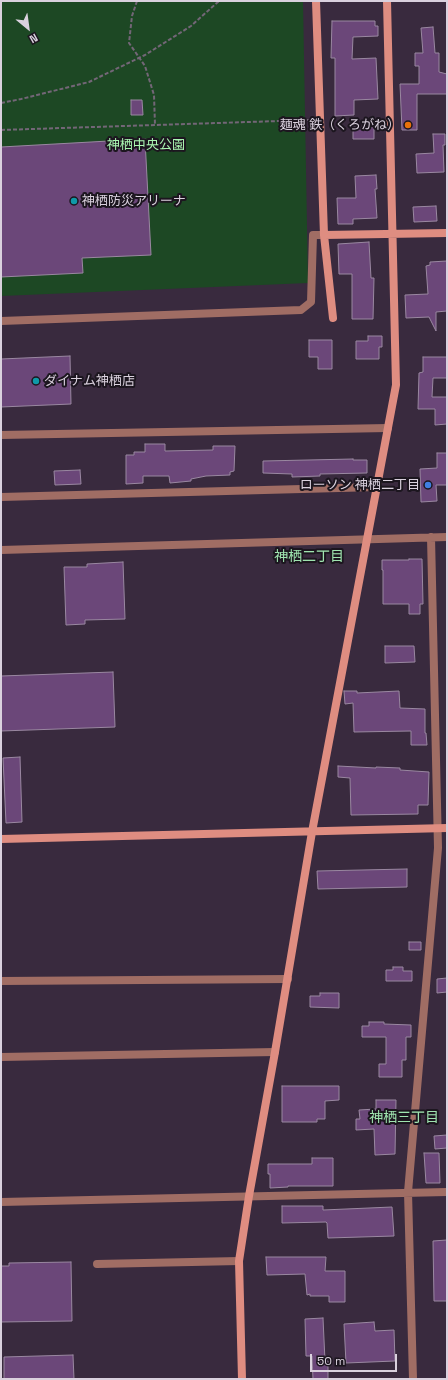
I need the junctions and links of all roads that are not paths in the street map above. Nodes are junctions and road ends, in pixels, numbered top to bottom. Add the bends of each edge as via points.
1 (316, 1) edge
2 (387, 1) edge
3 (447, 233) edge
4 (393, 234) junction
5 (324, 235) junction
6 (333, 318) dead end
7 (1, 321) edge
8 (388, 428) junction
9 (1, 435) edge
10 (376, 487) junction
11 (1, 497) edge
12 (431, 537) junction
13 (447, 537) edge
14 (366, 540) junction
15 (1, 550) edge
16 (438, 828) junction
17 (447, 828) edge
18 (312, 832) junction
19 (1, 839) edge
20 (288, 979) junction
21 (1, 981) edge
22 (275, 1052) junction
23 (1, 1057) edge
24 (408, 1192) junction
25 (447, 1192) edge
26 (249, 1196) junction
27 (1, 1202) edge
28 (239, 1261) junction
29 (97, 1264) dead end
30 (242, 1379) edge
31 (413, 1379) edge

1 - 5 street
2 - 4 street
3 - 4 street
4 - 5 street
4 - 8 street via 396,385
5 - 6 street
5 - 7 street via 314,235 311,302 300,310
8 - 9 street
8 - 10 street
10 - 11 street
10 - 14 street
12 - 13 street
12 - 14 street
12 - 16 street
14 - 15 street
14 - 18 street
16 - 17 street
16 - 18 street
16 - 24 street
18 - 19 street
18 - 20 street
20 - 21 street
20 - 22 street
22 - 23 street
22 - 26 street
24 - 25 street
24 - 26 street
24 - 31 street
26 - 27 street
26 - 28 street
28 - 29 street
28 - 30 street

